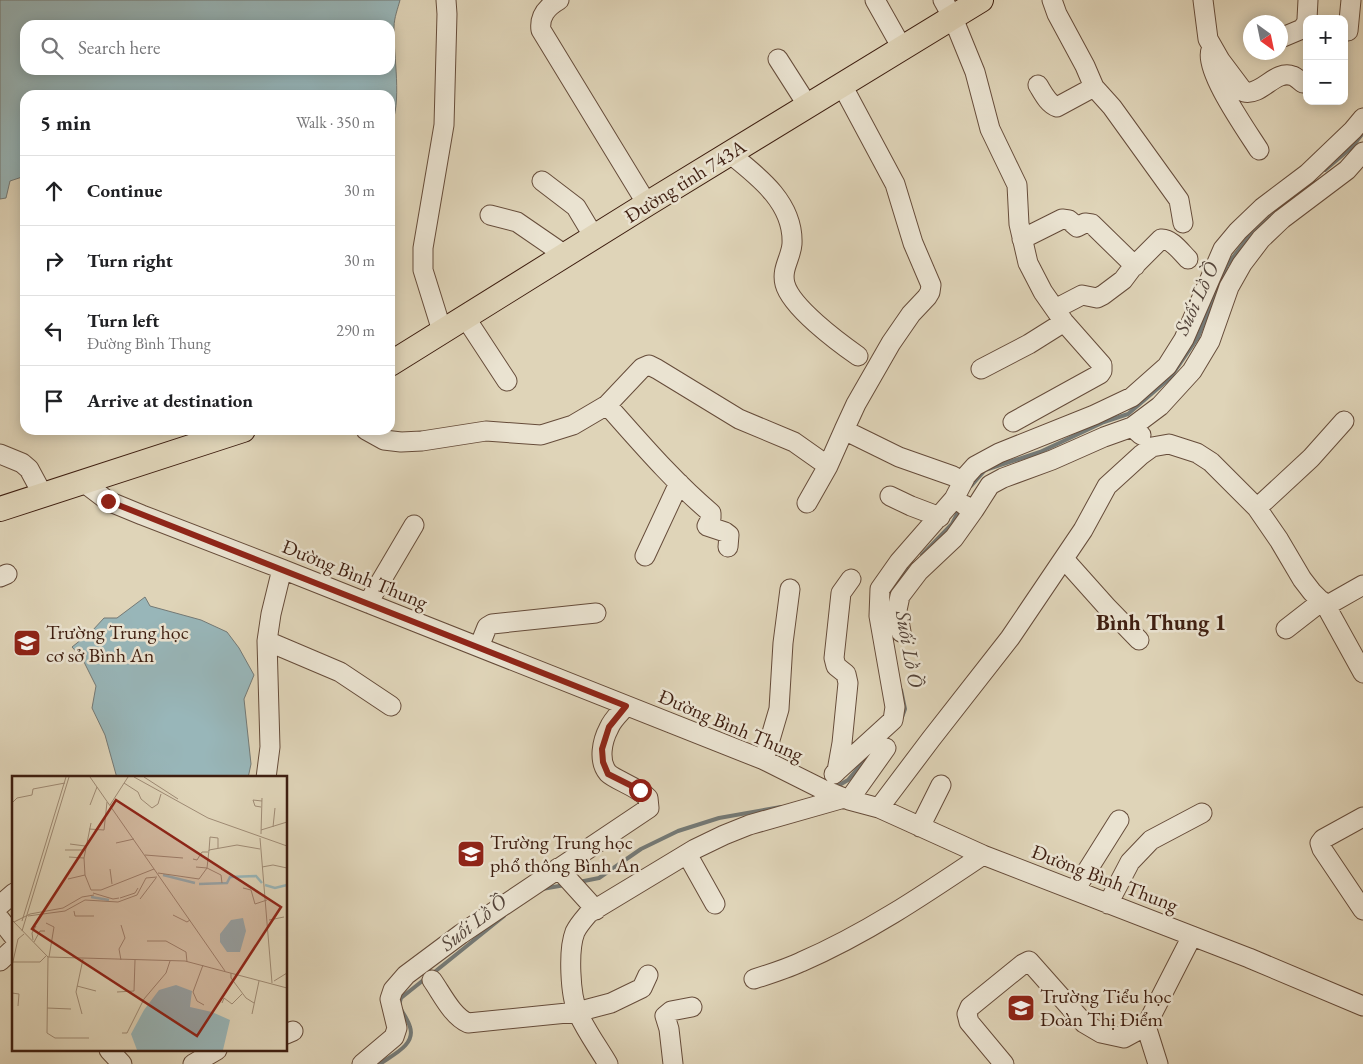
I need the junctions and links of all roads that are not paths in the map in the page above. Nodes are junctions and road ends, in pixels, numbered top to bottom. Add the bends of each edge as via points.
1 (446, 0) edge
2 (558, 0) edge
3 (875, 0) edge
4 (981, 0) edge
5 (1052, 0) edge
6 (1203, 0) edge
7 (1308, 0) edge
8 (1351, 0) edge
9 (948, 9) edge
10 (1307, 15) edge
11 (1303, 27) edge
12 (1348, 30) dead end
13 (1288, 35) edge
14 (902, 48) junction
15 (778, 59) dead end
16 (1303, 83) dead end
17 (842, 85) junction
18 (1038, 85) dead end
19 (1094, 87) junction
20 (1238, 99) junction
21 (808, 106) junction
22 (1363, 118) edge
23 (1258, 150) dead end
24 (1363, 152) edge
25 (729, 153) junction
26 (542, 181) dead end
27 (647, 204) junction
28 (490, 215) dead end
29 (1184, 223) dead end
30 (594, 237) junction
31 (1022, 239) junction
32 (565, 255) junction
33 (1188, 259) dead end
34 (1135, 266) junction
35 (1060, 315) junction
36 (466, 317) junction
37 (442, 331) junction
38 (858, 356) dead end
39 (395, 361) edge
40 (981, 369) dead end
41 (507, 381) dead end
42 (607, 405) junction
43 (1344, 421) dead end
44 (1013, 422) dead end
45 (1132, 427) junction
46 (844, 430) junction
47 (226, 435) edge
48 (375, 435) edge
49 (1152, 447) junction
50 (0, 454) edge
51 (828, 466) junction
52 (953, 476) dead end
53 (83, 482) junction
54 (678, 483) junction
55 (43, 495) junction
56 (890, 496) dead end
57 (807, 503) dead end
58 (966, 506) junction
59 (1257, 508) junction
60 (0, 509) edge
61 (940, 517) junction
62 (414, 525) dead end
63 (728, 547) dead end
64 (645, 556) dead end
65 (1064, 559) junction
66 (282, 569) junction
67 (851, 579) dead end
68 (1363, 585) edge
69 (790, 588) dead end
70 (368, 603) junction
71 (1324, 603) junction
72 (596, 613) dead end
73 (1286, 629) dead end
74 (901, 632) dead end
75 (1139, 640) dead end
76 (268, 641) junction
77 (478, 647) junction
78 (1358, 650) edge
79 (1363, 673) edge
80 (391, 706) dead end
81 (626, 706) junction
82 (886, 748) dead end
83 (764, 760) junction
84 (837, 771) junction
85 (266, 776) edge
86 (941, 785) dead end
87 (837, 794) junction
88 (879, 808) junction
89 (1202, 813) dead end
90 (1363, 818) edge
91 (1119, 820) dead end
92 (920, 827) junction
93 (687, 854) junction
94 (983, 855) junction
95 (562, 873) junction
96 (1074, 890) junction
97 (12, 895) edge
98 (590, 904) junction
99 (716, 904) dead end
100 (1108, 904) junction
101 (0, 905) edge
102 (1363, 910) edge
103 (0, 919) edge
104 (12, 934) edge
105 (1192, 936) junction
106 (12, 950) edge
107 (0, 961) edge
108 (648, 974) dead end
109 (754, 979) dead end
110 (432, 980) dead end
111 (1363, 1006) edge
112 (692, 1007) dead end
113 (578, 1012) junction
114 (1146, 1026) junction
115 (111, 1052) edge
116 (214, 1052) edge
117 (122, 1064) edge
118 (193, 1064) edge
119 (362, 1064) edge
120 (608, 1064) edge
121 (673, 1064) edge
122 (1004, 1064) edge
123 (1158, 1064) edge

1 - 37 street via 444,125 423,248 423,270
2 - 27 street via 543,14 541,30
3 - 14 street
4 - 9 main road, Đường tỉnh 743A
5 - 19 street
6 - 20 street via 1208,39
7 - 10 street
8 - 12 street
9 - 14 main road, Đường tỉnh 743A
9 - 31 street via 981,88 990,129 1017,185
11 - 13 street
14 - 17 main road, Đường tỉnh 743A
15 - 21 street
16 - 20 street via 1293,76 1282,76
17 - 21 main road, Đường tỉnh 743A
17 - 46 street via 895,184 913,243 931,285 930,292 891,342
18 - 19 street via 1049,102 1058,107
19 - 29 street via 1179,200
20 - 23 street
21 - 25 main road, Đường tỉnh 743A
22 - 58 street via 1307,174 1262,208 1223,249 1184,339 1167,366 1132,397 975,466 966,476
24 - 45 street via 1347,170 1282,219 1261,240 1229,287 1210,341 1192,371 1160,406
25 - 27 main road, Đường tỉnh 743A
25 - 38 street via 768,186 783,207 791,227 792,246 783,274 788,294 835,339
26 - 30 street via 576,207
27 - 30 main road, Đường tỉnh 743A
28 - 32 street via 517,222
30 - 32 main road, Đường tỉnh 743A
31 - 34 street via 1062,219 1077,226 1092,224
31 - 35 street via 1028,263
32 - 36 main road, Đường tỉnh 743A
33 - 34 street via 1170,241 1161,239
34 - 35 street via 1103,296 1091,298 1082,295
35 - 40 street via 1029,344
35 - 44 street via 1102,365 1102,371
36 - 37 main road, Đường tỉnh 743A
36 - 41 street
37 - 39 main road, Đường tỉnh 743A
42 - 48 street via 573,426 541,435 486,431 401,442
42 - 51 street via 642,368 649,365 739,419 794,442
42 - 54 street
43 - 59 street
45 - 49 street
45 - 58 street via 1003,478
46 - 51 street
46 - 52 street via 899,457
47 - 53 main road
49 - 59 street via 1168,444 1197,453 1211,462
49 - 65 street via 1107,486
50 - 55 street via 29,469
51 - 57 street
53 - 55 main road
53 - 66 street, Đường Bình Thung via 108,501
54 - 63 street via 711,513 707,526 729,535
54 - 64 street
55 - 60 main road
56 - 61 street
58 - 61 street
58 - 74 street via 954,538 919,571 900,596 897,610
59 - 71 street via 1302,579
61 - 84 street via 898,562 880,589 879,616 895,707 893,720
62 - 70 street
65 - 75 street
65 - 88 street via 1010,638
66 - 70 street, Đường Bình Thung
66 - 76 street
67 - 84 street via 841,593 834,658 836,666 846,674 848,683
68 - 71 street
69 - 83 street via 779,709
70 - 77 street, Đường Bình Thung
71 - 73 street
71 - 78 street
72 - 77 street via 492,624 487,627
76 - 80 street via 340,672
76 - 85 street via 270,746
77 - 81 street, Đường Bình Thung
78 - 79 street
81 - 83 street, Đường Bình Thung
81 - 95 street via 609,727 602,749 603,762 608,774 640,790 648,798 649,808
82 - 87 street
83 - 87 street, Đường Bình Thung
84 - 87 street
86 - 92 street
87 - 88 street, Đường Bình Thung
87 - 93 street via 717,838
88 - 92 street, Đường Bình Thung
89 - 100 street via 1151,840 1130,862
90 - 102 street via 1320,843
91 - 96 street
92 - 94 street, Đường Bình Thung
93 - 98 street
93 - 99 street
94 - 96 street, Đường Bình Thung
94 - 109 street via 869,928 802,962
95 - 98 street
95 - 119 street via 461,934 406,976 393,990 390,999 397,1028 394,1038
96 - 100 street, Đường Bình Thung
97 - 101 street
98 - 113 street via 575,933 572,950 571,978
100 - 105 street, Đường Bình Thung
103 - 104 street
105 - 111 street, Đường Bình Thung
105 - 114 street
106 - 107 street
108 - 113 street via 642,988 611,1003
110 - 113 street via 457,1016 468,1023
112 - 121 street via 671,1011 665,1016 670,1029
113 - 120 street
114 - 122 street via 1124,1038 1101,1033 1084,1023 1029,961 970,1007 967,1014 969,1022
114 - 123 street
115 - 117 street
116 - 118 street

